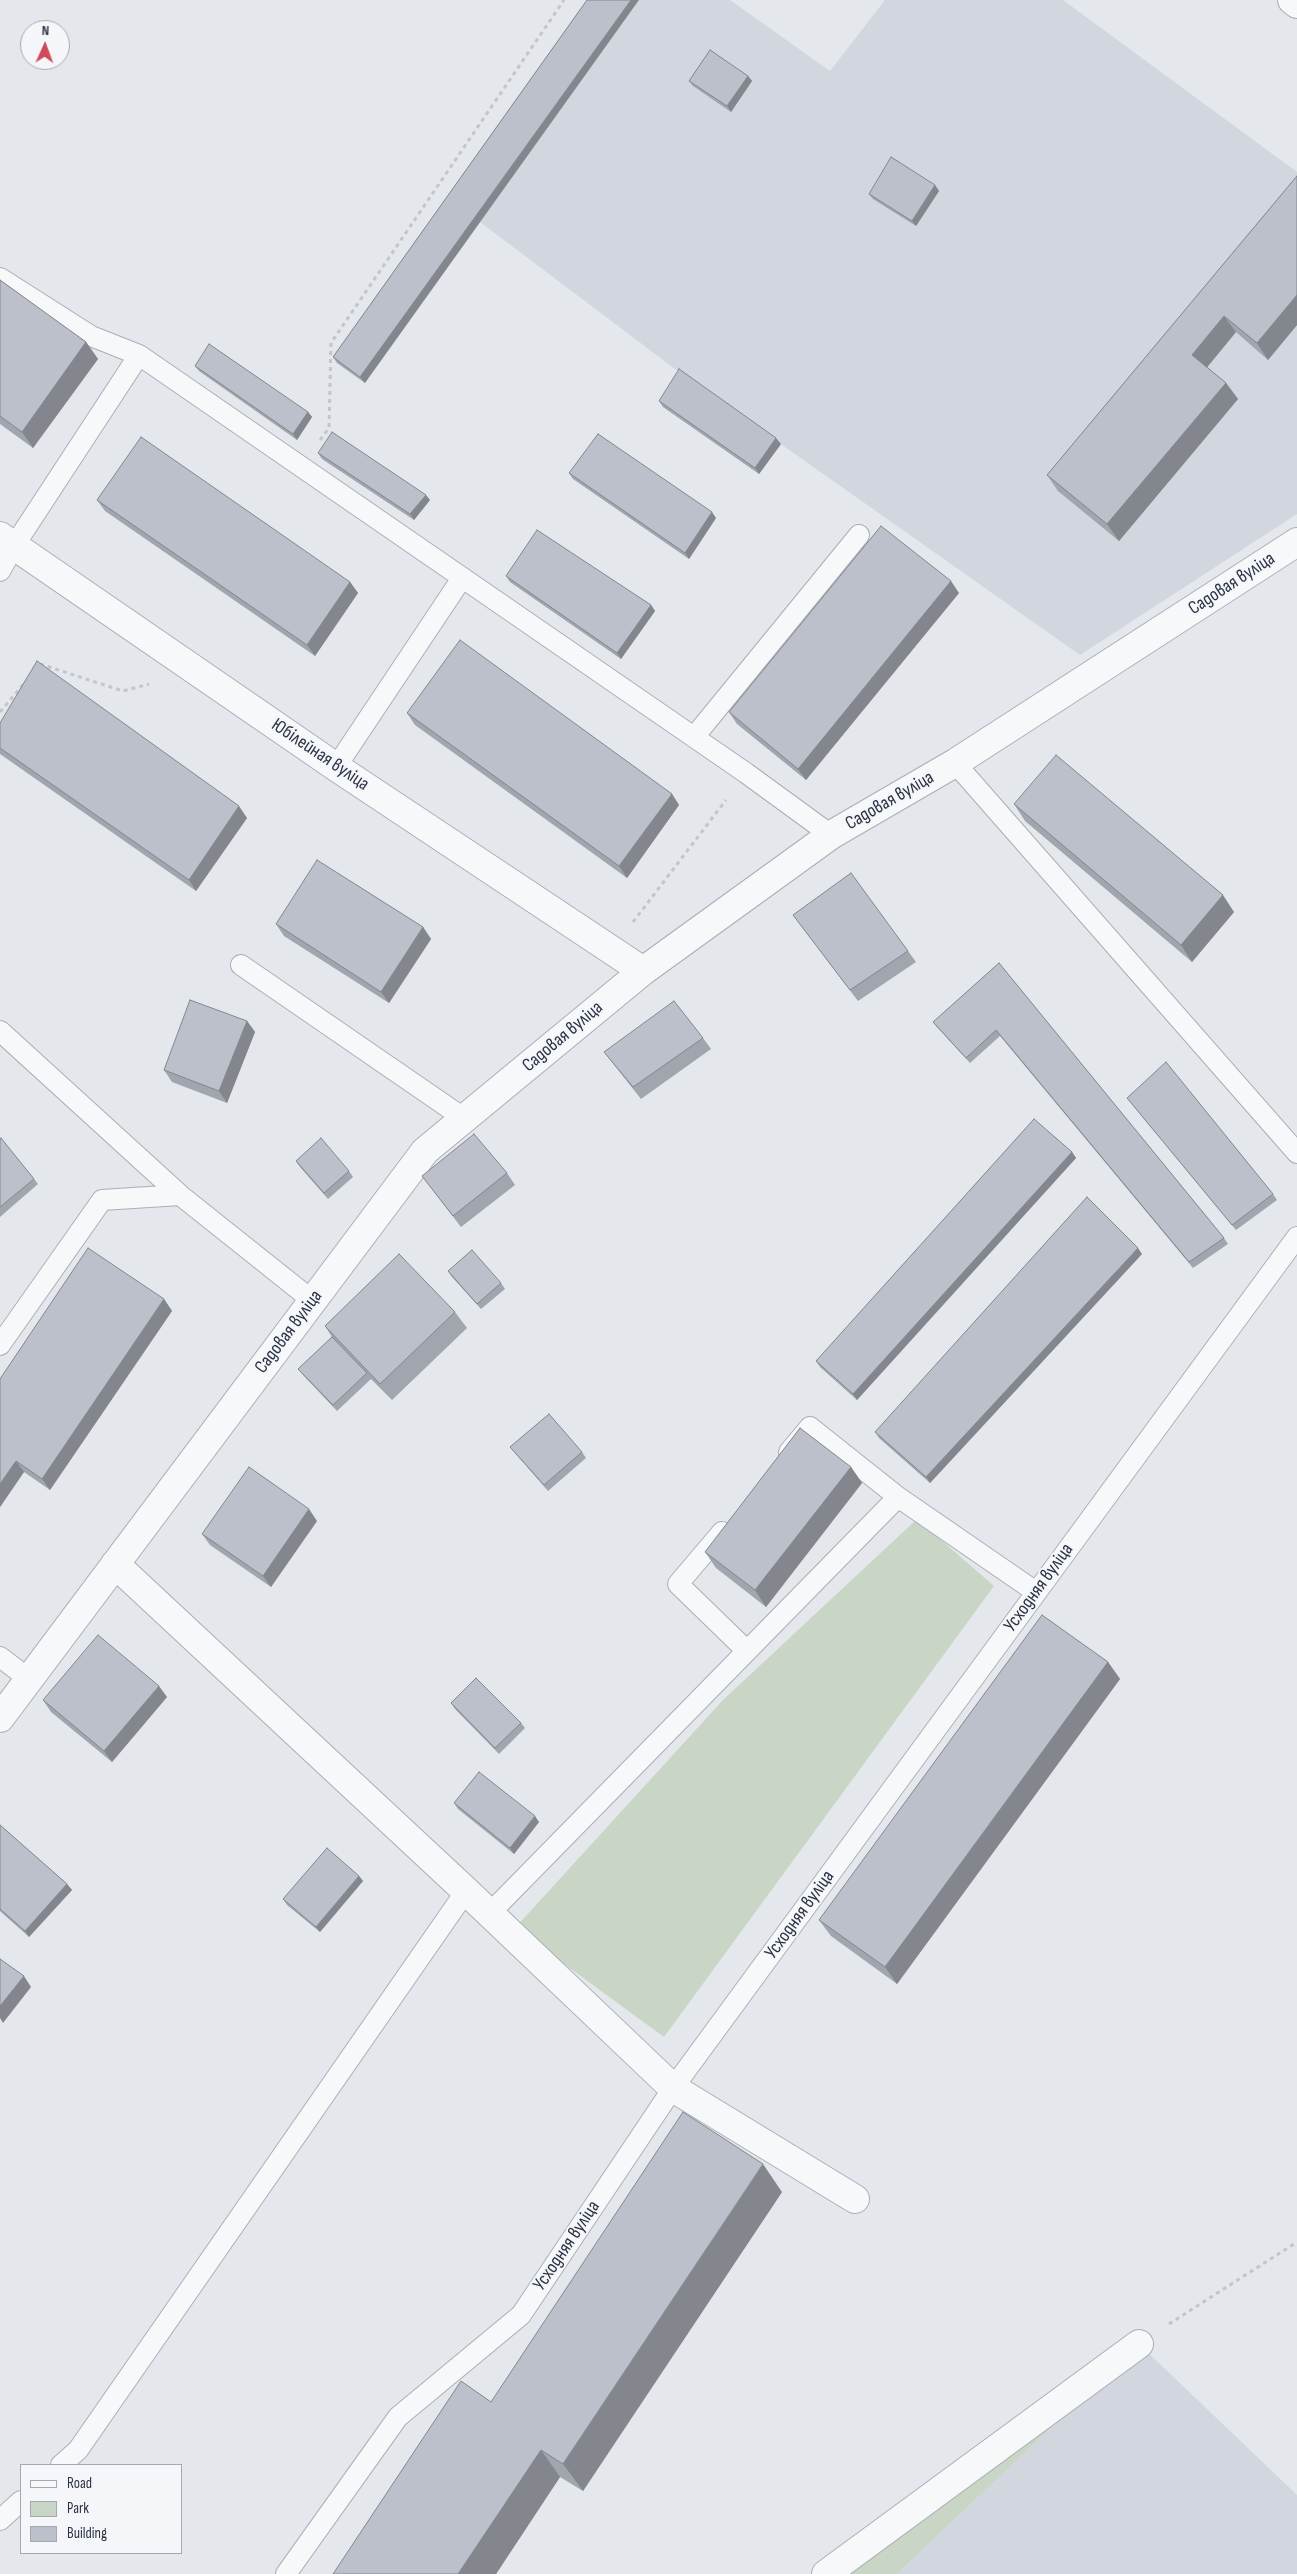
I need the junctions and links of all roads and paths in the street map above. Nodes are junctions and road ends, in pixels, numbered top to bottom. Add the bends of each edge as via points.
1 (564, 0) edge
2 (1292, 0) edge
3 (1297, 4) edge
4 (0, 278) edge
5 (139, 355) junction
6 (300, 466) junction
7 (860, 535) dead end
8 (7, 541) edge
9 (1297, 542) edge
10 (0, 571) edge
11 (462, 578) junction
12 (34, 671) edge
13 (197, 672) junction
14 (28, 678) edge
15 (0, 712) edge
16 (694, 737) junction
17 (955, 763) junction
18 (336, 767) junction
19 (746, 773) junction
20 (831, 835) junction
21 (612, 950) junction
22 (242, 965) dead end
23 (642, 971) junction
24 (0, 1030) edge
25 (465, 1119) junction
26 (1297, 1153) edge
27 (180, 1195) junction
28 (1297, 1237) edge
29 (313, 1301) junction
30 (0, 1345) edge
31 (778, 1464) edge
32 (898, 1498) junction
33 (734, 1517) edge
34 (115, 1564) junction
35 (1036, 1592) junction
36 (747, 1651) junction
37 (0, 1657) edge
38 (29, 1679) junction
39 (0, 1718) edge
40 (466, 1891) junction
41 (490, 1913) junction
42 (673, 2088) junction
43 (855, 2199) dead end
44 (1297, 2242) edge
45 (1139, 2344) joint
46 (62, 2464) edge
47 (20, 2502) edge
48 (0, 2520) edge
49 (286, 2574) edge
50 (826, 2574) edge

1 - 6 path via 331,343 329,428
2 - 3 street
4 - 5 lane via 91,336
5 - 6 lane
5 - 8 lane
6 - 11 lane
7 - 16 lane
8 - 10 lane
8 - 13 street, Юбілейная вуліца
9 - 17 street, Садовая вуліца
11 - 16 lane
11 - 18 lane
12 - 13 path via 40,664 124,691
13 - 18 street, Юбілейная вуліца
14 - 15 path
16 - 19 lane
17 - 20 street, Садовая вуліца
17 - 26 lane
18 - 21 street, Юбілейная вуліца
19 - 20 lane
19 - 21 path
20 - 23 street, Садовая вуліца
21 - 23 street, Юбілейная вуліца
22 - 25 lane
23 - 25 street, Садовая вуліца
24 - 27 lane
25 - 29 street, Садовая вуліца via 425,1151
27 - 29 lane
27 - 30 lane via 102,1200
28 - 35 lane, Усходняя вуліца
29 - 34 street, Садовая вуліца
31 - 32 lane via 810,1427
32 - 35 lane
32 - 36 lane
33 - 36 lane via 678,1584
34 - 38 street, Садовая вуліца
34 - 40 street
35 - 42 lane, Усходняя вуліца
36 - 41 lane
37 - 38 lane
38 - 39 street, Садовая вуліца
40 - 41 street
40 - 46 lane via 78,2450
41 - 42 street
42 - 43 street
42 - 49 lane, Усходняя вуліца via 522,2315 398,2417
44 - 45 path
45 - 50 street
47 - 48 lane

